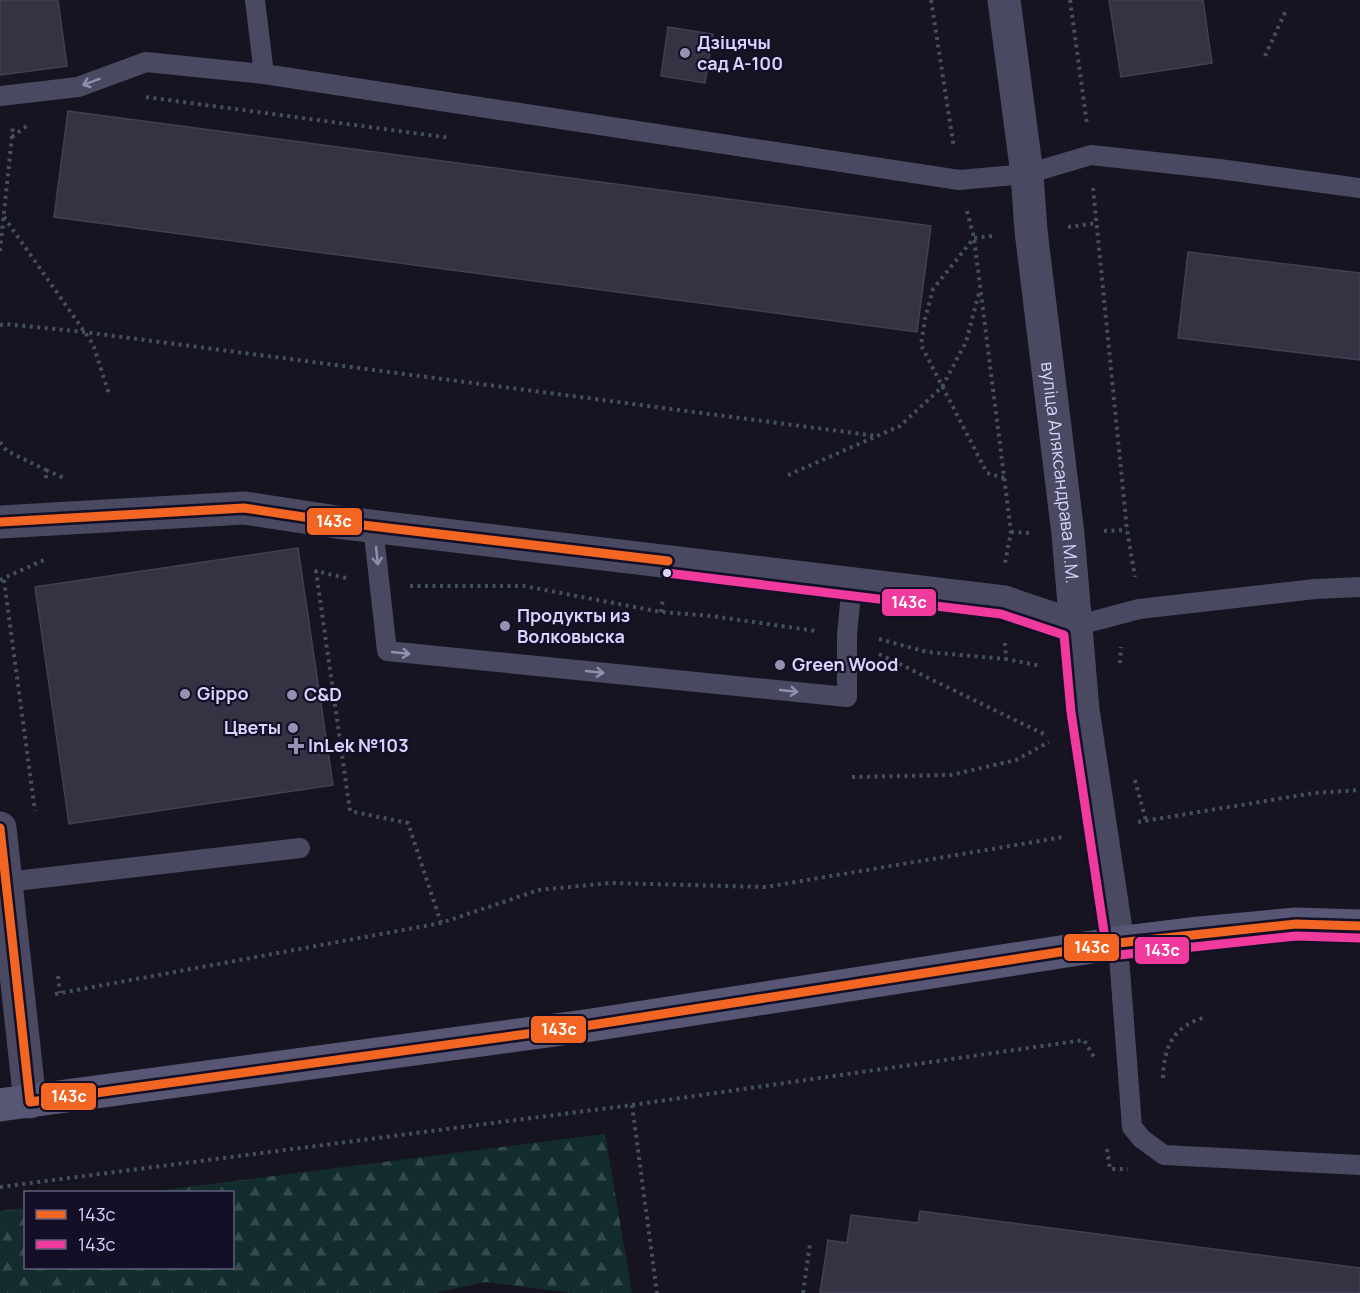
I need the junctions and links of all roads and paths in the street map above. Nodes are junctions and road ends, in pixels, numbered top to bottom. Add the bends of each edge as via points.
1 (255, 0) edge
2 (931, 0) edge
3 (1004, 0) edge
4 (1070, 0) edge
5 (1287, 8) dead end
6 (1265, 56) dead end
7 (264, 74) junction
8 (8, 95) edge
9 (141, 97) dead end
10 (462, 139) dead end
11 (1091, 155) junction
12 (1026, 174) junction
13 (960, 180) junction
14 (1360, 188) edge
15 (957, 212) dead end
16 (968, 216) junction
17 (4, 217) junction
18 (974, 238) junction
19 (0, 251) edge
20 (980, 291) junction
21 (0, 326) edge
22 (84, 332) junction
23 (942, 387) junction
24 (109, 394) dead end
25 (877, 436) junction
26 (788, 475) dead end
27 (1004, 478) junction
28 (0, 522) edge
29 (373, 526) junction
30 (0, 580) edge
31 (852, 583) junction
32 (1360, 587) edge
33 (1004, 602) junction
34 (1139, 609) junction
35 (1075, 626) junction
36 (869, 649) dead end
37 (1048, 668) dead end
38 (1120, 669) dead end
39 (852, 777) dead end
40 (1134, 777) dead end
41 (1360, 790) edge
42 (36, 820) dead end
43 (1146, 821) junction
44 (408, 823) dead end
45 (0, 828) edge
46 (1101, 829) junction
47 (300, 848) dead end
48 (7, 882) junction
49 (441, 923) junction
50 (1360, 926) edge
51 (1118, 943) junction
52 (57, 970) dead end
53 (60, 993) junction
54 (20, 999) junction
55 (1206, 1017) dead end
56 (1129, 1082) junction
57 (15, 1103) edge
58 (632, 1105) junction
59 (1360, 1165) edge
60 (0, 1187) edge
61 (810, 1245) dead end
62 (657, 1293) edge
63 (803, 1293) edge

1 - 7 lane
2 - 13 path
3 - 12 street, вуліца Аляксандрава М.М.
4 - 11 path
5 - 6 path
7 -> 8 lane via 146,62 78,87
7 - 13 lane
8 - 17 path
9 - 10 path
11 - 12 lane
11 - 14 lane
11 - 34 path via 1127,530
12 - 13 lane
12 - 35 street, вуліца Аляксандрава М.М.
13 - 16 path
15 - 16 path
16 - 18 path
17 - 19 path
17 - 22 path
18 - 20 path
18 - 23 path via 933,289 925,319 921,345
20 - 23 path via 966,342
20 - 27 path
21 - 22 path
22 - 24 path via 93,344
22 - 25 path
23 - 25 path via 900,426
23 - 27 path via 987,473
25 - 26 path
27 - 33 path via 1011,532 1005,560
28 - 29 street via 244,508
29 - 31 street
29 -> 31 lane via 387,651 846,696
30 - 42 path via 4,580
31 - 33 street
32 - 34 lane
33 - 35 street
33 - 37 path via 1006,659
34 - 35 lane
34 - 38 path via 1145,640 1121,648
35 - 46 street, вуліца Аляксандрава М.М.
36 - 39 path via 1054,739 1016,760 951,775
40 - 43 path
41 - 43 path via 1314,793
43 - 46 path
44 - 49 path
45 - 48 street
46 - 49 path via 766,887 610,883 539,890
46 - 51 street, вуліца Аляксандрава М.М.
47 - 48 lane
48 - 54 street
49 - 53 path
50 - 51 main road via 1296,924
51 - 56 lane
51 - 57 main road via 585,1026
52 - 53 path
53 - 54 path
54 - 57 street
55 - 56 path via 1171,1037 1163,1059 1162,1080
56 - 58 path via 1109,1083 1084,1040
56 - 59 lane via 1132,1127 1164,1155
58 - 60 path
58 - 62 path
61 - 63 path

